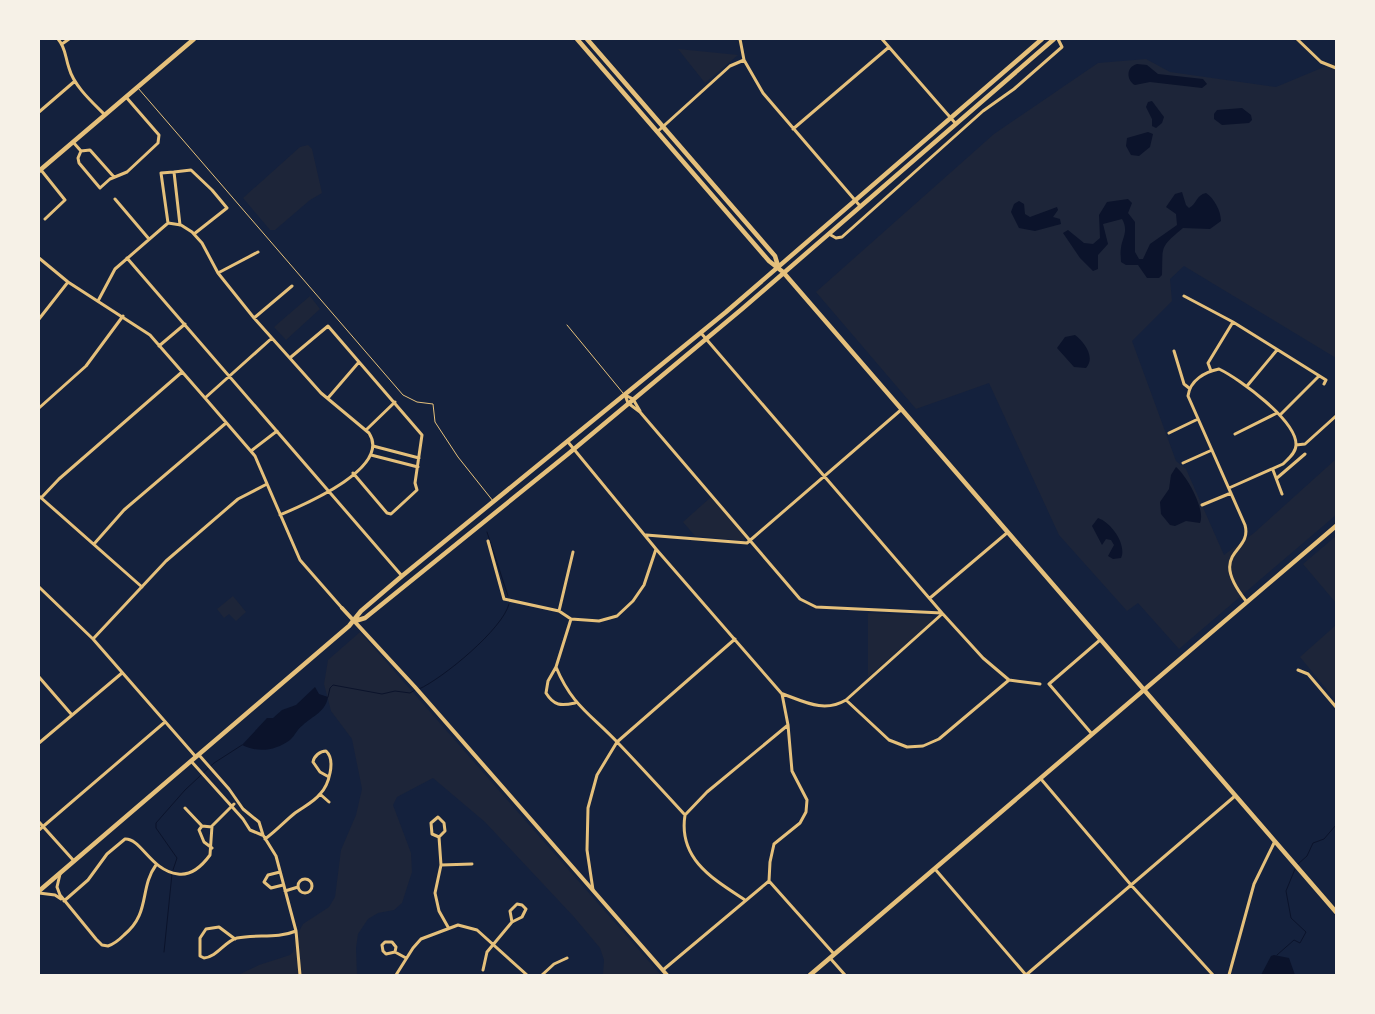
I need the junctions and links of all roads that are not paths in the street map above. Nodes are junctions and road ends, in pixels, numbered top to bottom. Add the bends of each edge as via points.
1 (58, 39) edge
2 (69, 39) edge
3 (194, 39) edge
4 (577, 39) edge
5 (587, 39) edge
6 (740, 39) edge
7 (882, 39) edge
8 (1042, 39) edge
9 (1056, 39) edge
10 (1297, 39) edge
11 (62, 44) junction
12 (889, 47) junction
13 (744, 60) junction
14 (1336, 68) edge
15 (75, 81) junction
16 (137, 87) junction
17 (126, 97) junction
18 (39, 112) edge
19 (105, 115) junction
20 (950, 117) junction
21 (956, 124) junction
22 (663, 127) junction
23 (793, 129) junction
24 (658, 132) junction
25 (73, 142) junction
26 (81, 151) junction
27 (40, 171) edge
28 (174, 172) junction
29 (114, 177) junction
30 (115, 199) dead end
31 (854, 199) junction
32 (860, 206) junction
33 (45, 219) dead end
34 (168, 223) junction
35 (180, 225) junction
36 (828, 233) junction
37 (194, 234) junction
38 (149, 239) junction
39 (258, 252) dead end
40 (39, 258) edge
41 (126, 258) junction
42 (778, 266) junction
43 (783, 272) junction
44 (218, 273) junction
45 (68, 282) junction
46 (292, 286) dead end
47 (1184, 296) dead end
48 (98, 301) junction
49 (123, 316) junction
50 (254, 318) junction
51 (39, 319) edge
52 (1233, 322) junction
53 (185, 324) junction
54 (567, 325) dead end
55 (701, 332) junction
56 (272, 338) junction
57 (706, 339) junction
58 (159, 346) junction
59 (1277, 350) junction
60 (1174, 351) dead end
61 (291, 357) junction
62 (359, 362) junction
63 (1210, 371) junction
64 (182, 372) junction
65 (230, 376) junction
66 (1318, 376) junction
67 (1324, 384) dead end
68 (1247, 386) junction
69 (1190, 389) junction
70 (625, 395) junction
71 (205, 398) junction
72 (328, 398) junction
73 (633, 399) junction
74 (395, 402) junction
75 (628, 403) junction
76 (39, 408) edge
77 (902, 409) junction
78 (640, 412) junction
79 (1278, 414) junction
80 (1336, 416) edge
81 (1198, 419) junction
82 (226, 423) junction
83 (366, 430) junction
84 (277, 431) junction
85 (1169, 433) dead end
86 (1235, 434) dead end
87 (568, 442) junction
88 (1296, 445) junction
89 (373, 446) junction
90 (574, 449) junction
91 (1212, 450) junction
92 (251, 451) junction
93 (1305, 454) dead end
94 (371, 455) junction
95 (419, 458) junction
96 (1183, 463) dead end
97 (418, 467) junction
98 (1273, 470) junction
99 (353, 473) junction
100 (825, 476) junction
101 (1277, 478) junction
102 (266, 484) junction
103 (1229, 488) junction
104 (329, 492) junction
105 (1231, 493) junction
106 (1282, 494) dead end
107 (40, 497) edge
108 (493, 502) junction
109 (1202, 506) dead end
110 (280, 515) junction
111 (1336, 526) edge
112 (1008, 532) junction
113 (646, 535) junction
114 (751, 540) junction
115 (488, 541) dead end
116 (94, 544) junction
117 (656, 549) junction
118 (573, 552) dead end
119 (402, 576) junction
120 (39, 587) edge
121 (142, 587) junction
122 (930, 598) junction
123 (1246, 601) junction
124 (342, 608) joint
125 (559, 611) junction
126 (942, 614) junction
127 (570, 618) junction
128 (355, 622) junction
129 (93, 639) junction
130 (735, 639) junction
131 (1100, 640) junction
132 (556, 667) junction
133 (1298, 670) dead end
134 (122, 673) junction
135 (39, 678) edge
136 (1009, 680) junction
137 (1040, 684) dead end
138 (1145, 690) junction
139 (782, 694) junction
140 (846, 700) junction
141 (576, 703) junction
142 (1336, 707) edge
143 (72, 715) junction
144 (165, 722) junction
145 (788, 725) junction
146 (1093, 734) junction
147 (617, 742) junction
148 (39, 743) edge
149 (198, 756) junction
150 (191, 762) junction
151 (328, 777) junction
152 (1041, 779) junction
153 (320, 794) junction
154 (1235, 796) junction
155 (329, 802) dead end
156 (233, 805) junction
157 (186, 808) dead end
158 (685, 815) junction
159 (39, 822) edge
160 (202, 826) junction
161 (43, 827) junction
162 (212, 827) junction
163 (39, 830) edge
164 (264, 837) junction
165 (439, 837) junction
166 (1275, 841) junction
167 (212, 848) junction
168 (74, 861) junction
169 (472, 864) dead end
170 (441, 865) junction
171 (156, 866) junction
172 (936, 869) junction
173 (280, 872) junction
174 (60, 873) junction
175 (769, 881) junction
176 (283, 885) junction
177 (1131, 885) junction
178 (298, 887) junction
179 (285, 891) junction
180 (39, 892) edge
181 (593, 892) junction
182 (745, 900) junction
183 (64, 901) junction
184 (1336, 912) edge
185 (512, 922) junction
186 (448, 927) junction
187 (296, 931) junction
188 (235, 939) junction
189 (493, 944) junction
190 (395, 952) junction
191 (832, 956) junction
192 (406, 958) junction
193 (567, 958) dead end
194 (483, 970) dead end
195 (662, 970) junction
196 (300, 975) edge
197 (396, 975) edge
198 (527, 975) edge
199 (542, 975) edge
200 (667, 975) edge
201 (810, 975) edge
202 (845, 975) edge
203 (1026, 975) edge
204 (1213, 975) edge
205 (1229, 975) edge

1 - 11 street
2 - 11 street
3 - 16 main road
4 - 24 main road
5 - 22 main road
6 - 13 street
7 - 12 street
8 - 20 main road
9 - 21 main road
9 - 36 street via 1062,47 983,111 842,237 836,238
10 - 14 street via 1321,62
11 - 15 street
12 - 20 street
12 - 23 street
13 - 22 street via 730,66
13 - 23 street via 762,93
15 - 18 street
15 - 19 street
16 - 17 main road
16 - 108 lane via 403,395 417,402 433,404 435,422
17 - 19 main road
17 - 29 street via 159,135 159,140 128,172
19 - 25 main road
20 - 21 street
20 - 31 main road
21 - 32 main road
22 - 24 street
22 - 42 main road via 775,256
23 - 31 street
24 - 42 main road via 768,262
25 - 26 street
25 - 27 main road
26 - 29 street via 90,150
26 - 29 street via 79,163 100,188
27 - 33 street via 65,200
28 - 34 street via 160,174
28 - 35 street
28 - 37 street via 191,170 227,208
30 - 38 street
31 - 32 street
31 - 42 main road
32 - 36 main road
34 - 35 street
34 - 38 street
35 - 37 street
36 - 43 main road
37 - 44 street
38 - 41 street
39 - 44 street
40 - 45 street
41 - 48 street via 115,269
41 - 53 street
42 - 43 main road
42 - 55 main road
43 - 57 main road
43 - 77 main road
44 - 50 street
45 - 48 street
45 - 51 street
46 - 50 street
47 - 52 street
48 - 49 street
49 - 58 street via 143,329
49 - 76 street via 95,356
50 - 56 street
52 - 59 street
52 - 63 street via 1208,363
53 - 58 street
53 - 65 street
54 - 70 lane
55 - 57 street
55 - 70 main road
56 - 61 street
56 - 65 street
57 - 73 main road
57 - 100 street
58 - 64 street
59 - 66 street
59 - 68 street
60 - 69 street via 1184,384
61 - 62 street via 328,326
61 - 72 street
62 - 72 street
62 - 74 street
63 - 68 street via 1220,369
63 - 69 street
64 - 71 street
64 - 107 street
65 - 71 street
65 - 84 street
66 - 67 street via 1326,380
66 - 79 street
68 - 79 street
69 - 81 street via 1188,396
70 - 73 street
70 - 75 street
70 - 87 main road
71 - 82 street
72 - 83 street
73 - 75 main road
73 - 78 street
74 - 83 street
74 - 95 street via 422,435
75 - 78 street
75 - 90 main road
77 - 100 street
77 - 112 main road
78 - 114 street
79 - 86 street
79 - 88 street via 1293,432
80 - 88 street via 1305,444
81 - 85 street
81 - 91 street
82 - 92 street
82 - 116 street via 124,510
83 - 89 street
84 - 92 street
84 - 104 street
87 - 90 street
87 - 108 main road
88 - 98 street via 1290,458
89 - 94 street
89 - 95 street
90 - 113 street
90 - 128 main road via 365,618
91 - 96 street
91 - 103 street
92 - 102 street
93 - 101 street
94 - 97 street
94 - 99 street
95 - 97 street
97 - 99 street via 417,490 391,514
98 - 101 street
98 - 103 street
99 - 104 street
100 - 114 street
100 - 122 street
101 - 106 street
102 - 110 street
102 - 121 street via 231,505 166,561
103 - 105 street
104 - 110 street
104 - 119 street
105 - 109 street
105 - 123 street via 1246,530 1234,552 1229,576
107 - 116 street
108 - 119 main road
110 - 124 street via 300,560
111 - 123 main road
112 - 122 street
112 - 131 main road
113 - 114 street via 742,543
113 - 117 street
114 - 126 street via 800,599 816,607
115 - 125 street via 504,599
116 - 121 street
117 - 127 street via 644,584 633,601 617,616 599,621
117 - 130 street
118 - 125 street
119 - 128 main road via 361,611
120 - 129 street
121 - 129 street
122 - 126 street
123 - 138 main road
124 - 128 street
125 - 127 street
126 - 136 street via 983,658
126 - 140 street
127 - 132 street
128 - 149 main road
128 - 181 street
129 - 134 street
130 - 139 street
130 - 147 street
131 - 138 main road
131 - 146 street via 1049,684
132 - 141 street via 562,683
132 - 141 street via 546,693 552,702 561,706
133 - 142 street via 1308,674
134 - 143 street
134 - 144 street
135 - 143 street
136 - 137 street
136 - 140 street via 940,739 923,746 907,747 889,740
138 - 146 main road
138 - 154 main road
139 - 140 street via 814,705 835,707
139 - 145 street
141 - 147 street
143 - 148 street
144 - 149 street
144 - 161 street
145 - 158 street via 707,792
145 - 175 street via 792,771 807,800 806,812 800,823 774,844
146 - 152 main road
147 - 158 street
147 - 181 street via 597,775 588,808 587,850
149 - 150 main road
149 - 164 street via 213,770 243,810 259,822
150 - 156 street
150 - 168 main road
151 - 151 street via 331,757 324,751 315,756 313,762
151 - 153 street
152 - 172 main road
152 - 177 street
153 - 155 street
153 - 164 street
154 - 166 main road
154 - 177 street
156 - 162 street
156 - 164 street via 250,830
157 - 160 street
158 - 182 street via 688,847 700,867
159 - 161 street
160 - 162 street
160 - 167 street via 200,835
161 - 163 street
161 - 168 street
162 - 167 street
164 - 173 street via 276,856
165 - 165 street via 445,831 444,823 438,817 431,823 432,834
165 - 170 street
166 - 184 main road
166 - 205 street via 1254,884
167 - 171 street via 198,869 187,874 170,873
168 - 174 main road
169 - 170 street
170 - 186 street via 435,893 439,911
171 - 183 street via 134,840 125,839
171 - 183 street via 149,877 146,900 137,921 111,945 99,943
172 - 191 main road
172 - 203 street
173 - 176 street
173 - 176 street via 268,875 264,882 270,888
174 - 180 main road
174 - 183 street via 57,887
175 - 182 street
175 - 191 street
176 - 179 street
177 - 203 street
177 - 204 street
178 - 178 street via 306,892 312,885 305,879
178 - 179 street
179 - 187 street
180 - 183 street via 55,895
181 - 195 street
182 - 195 street
185 - 185 street via 525,914 526,909 522,905 517,904 510,911
185 - 189 street
186 - 189 street via 470,927
186 - 192 street via 421,939
187 - 188 street via 280,936
187 - 196 street
188 - 188 street via 210,957 200,956 200,938 206,929 219,927
189 - 194 street via 484,958
189 - 198 street
190 - 190 street via 392,942 382,945 386,954
190 - 192 street
191 - 201 main road
191 - 202 street
192 - 197 street
193 - 199 street
195 - 200 street

